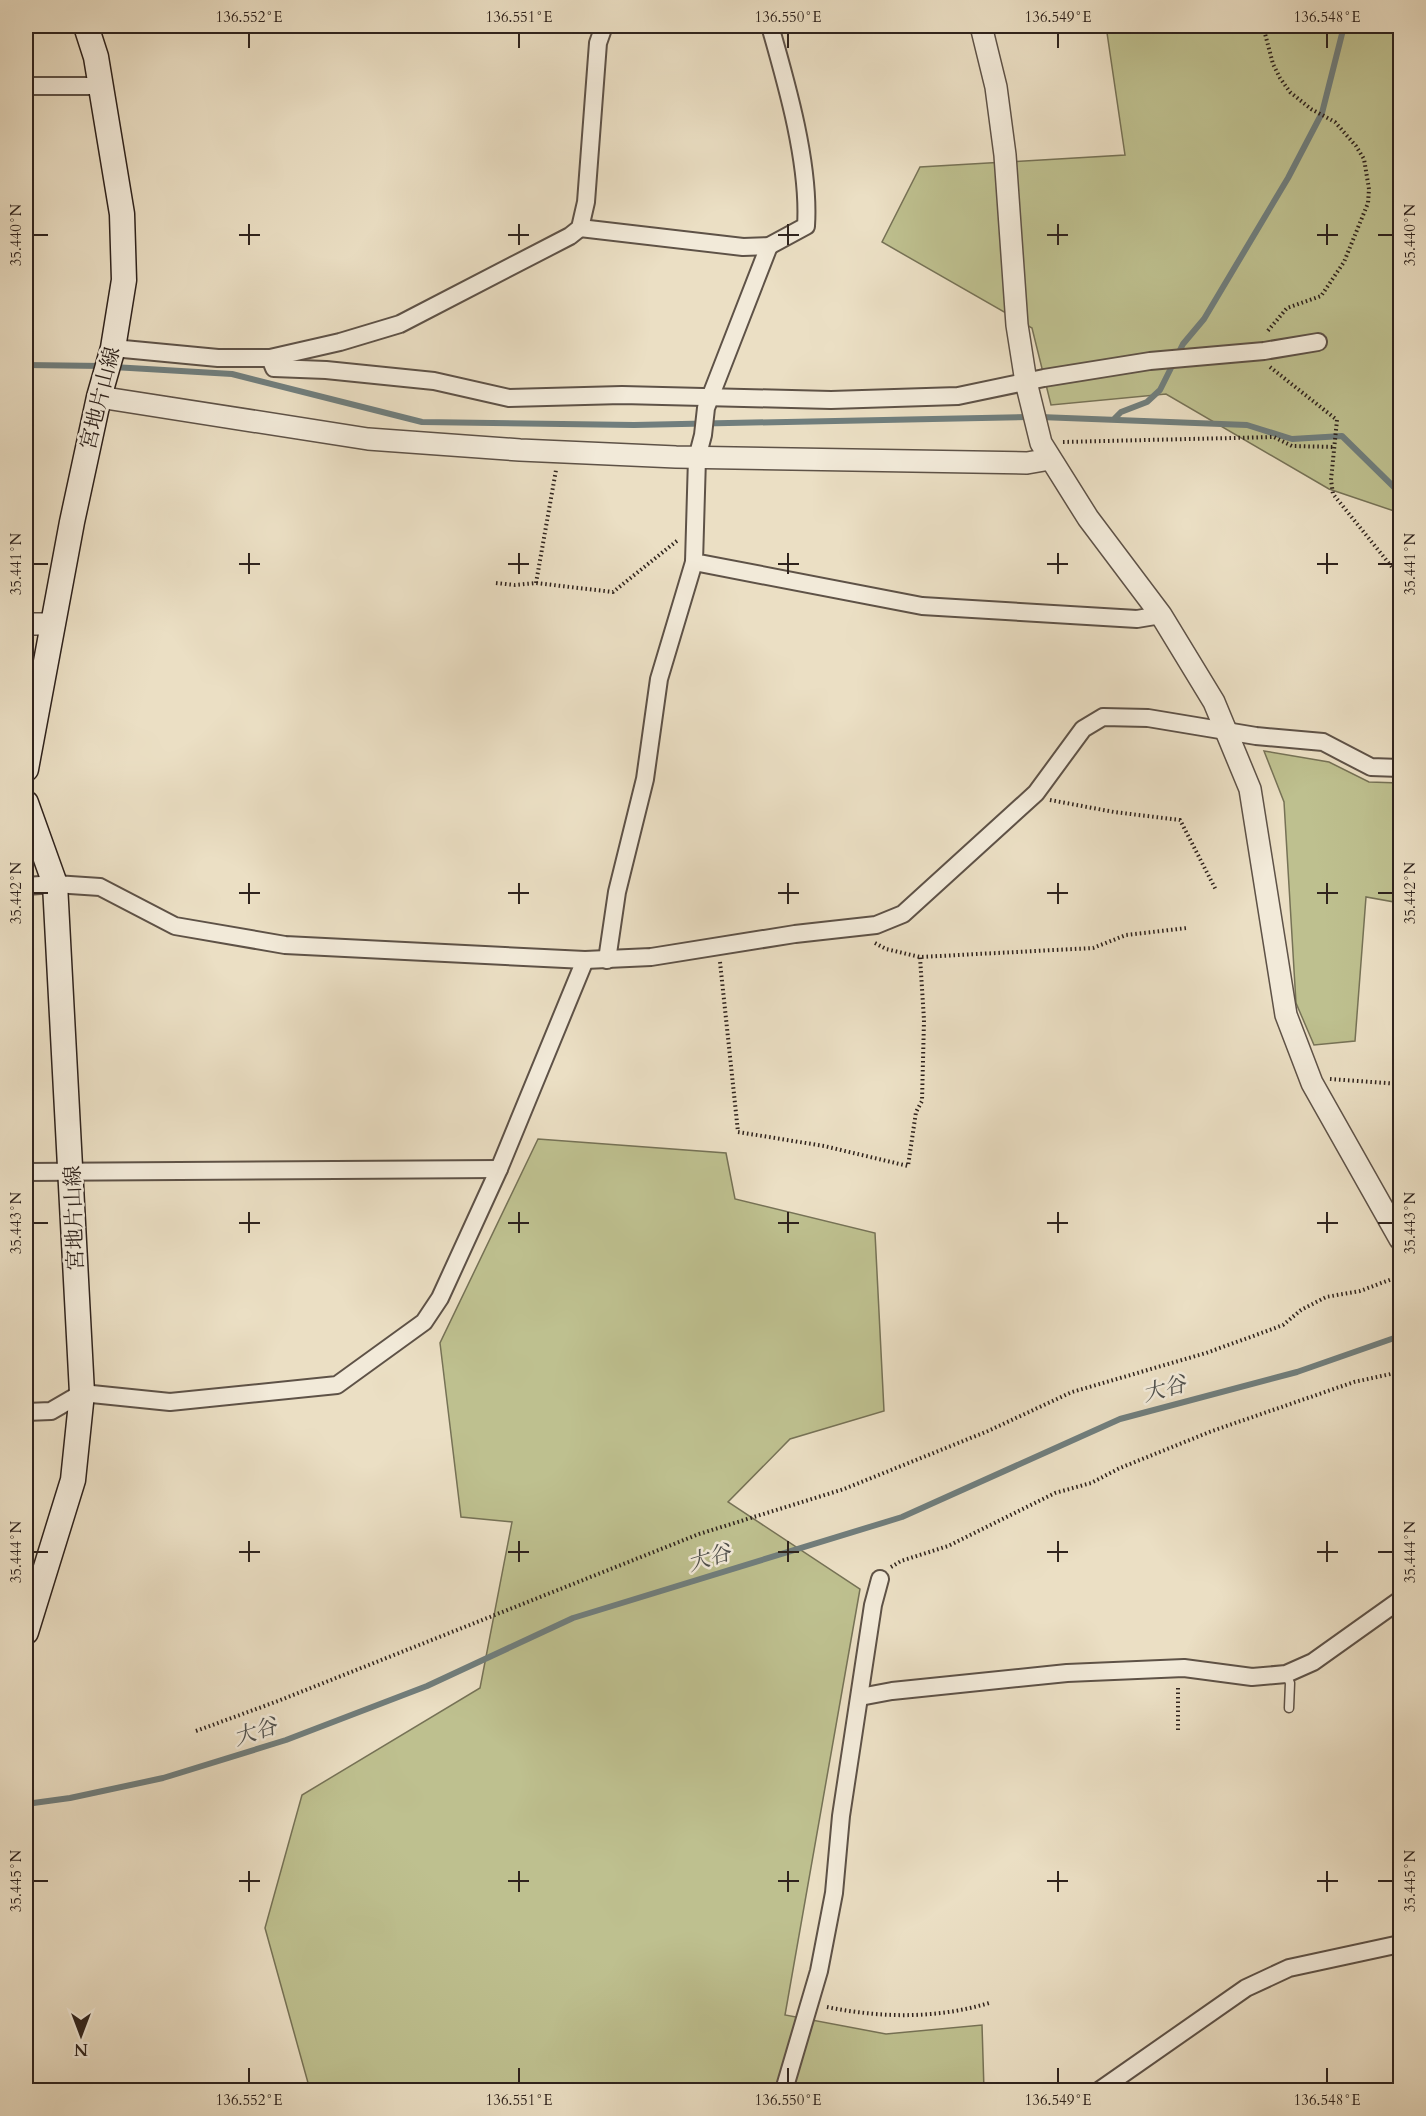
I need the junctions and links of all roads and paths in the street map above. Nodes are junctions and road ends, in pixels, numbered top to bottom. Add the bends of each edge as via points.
1 (87, 26) edge
2 (603, 26) edge
3 (770, 26) edge
4 (981, 26) edge
5 (1263, 26) edge
6 (26, 86) edge
7 (99, 86) junction
8 (580, 228) junction
9 (769, 246) junction
10 (1318, 342) dead end
11 (113, 348) junction
12 (1250, 352) junction
13 (270, 358) junction
14 (1026, 382) junction
15 (101, 390) junction
16 (712, 397) junction
17 (1335, 447) junction
18 (1046, 451) junction
19 (559, 452) junction
20 (697, 458) junction
21 (697, 524) junction
22 (694, 562) junction
23 (1401, 577) edge
24 (496, 583) dead end
25 (536, 583) junction
26 (1161, 615) junction
27 (26, 624) edge
28 (54, 624) junction
29 (1225, 729) junction
30 (1401, 768) edge
31 (26, 769) edge
32 (1036, 793) junction
33 (26, 803) edge
34 (55, 884) junction
35 (26, 886) edge
36 (1216, 890) dead end
37 (858, 927) junction
38 (1187, 928) dead end
39 (718, 948) junction
40 (920, 957) junction
41 (585, 960) junction
42 (607, 960) junction
43 (1312, 1083) junction
44 (1401, 1084) edge
45 (499, 1168) junction
46 (72, 1170) junction
47 (26, 1172) edge
48 (1401, 1239) edge
49 (1401, 1275) edge
50 (1401, 1372) edge
51 (82, 1393) junction
52 (26, 1412) edge
53 (880, 1579) joint
54 (1401, 1600) edge
55 (26, 1632) edge
56 (1179, 1668) junction
57 (1286, 1674) junction
58 (860, 1697) junction
59 (1289, 1708) dead end
60 (1178, 1730) dead end
61 (196, 1731) dead end
62 (1401, 1944) edge
63 (810, 2003) junction
64 (989, 2003) dead end
65 (784, 2091) edge
66 (1100, 2091) edge

1 - 7 main road, 宮地片山線
2 - 8 street via 598,43 586,202
3 - 9 street via 786,82 807,199 806,226
4 - 14 street via 996,87 1005,155 1017,325
5 - 12 path via 1280,78 1311,109 1335,122 1356,146 1364,159 1369,189 1368,203 1344,262 1321,297 1287,308
6 - 7 street
7 - 11 main road, 宮地片山線 via 122,214 124,280
8 - 9 street via 743,247
8 - 13 street via 400,324
9 - 16 street
10 - 12 street
11 - 13 street via 218,358
11 - 15 main road, 宮地片山線
12 - 14 street via 1150,361
12 - 17 path via 1335,416
13 - 16 street via 274,368 434,381 508,398
14 - 16 street via 958,396 831,400
14 - 18 street
15 - 19 street via 368,439
15 - 28 main road, 宮地片山線
16 - 20 street via 705,408
17 - 18 path via 1292,446 1274,437
17 - 23 path via 1333,494
18 - 20 street via 1027,463
18 - 26 street via 1088,518
19 - 20 street
19 - 25 path
20 - 21 street
21 - 22 street
21 - 25 path via 613,592
22 - 26 street via 922,606 1137,619
22 - 42 street via 659,679 645,779 617,892
24 - 25 path
26 - 29 street via 1214,702
27 - 28 street
28 - 31 main road, 宮地片山線
29 - 30 street via 1323,742 1371,767
29 - 32 street via 1148,718 1102,717 1083,729
29 - 43 street via 1250,789 1286,1015
32 - 36 path via 1039,797 1114,812 1180,820
32 - 37 street via 903,914 876,925
33 - 34 main road, 宮地片山線
34 - 35 street
34 - 41 street via 100,887 175,927 285,945
34 - 46 main road, 宮地片山線
37 - 39 street
37 - 40 path via 886,949
38 - 40 path via 1126,935 1085,949
39 - 40 path via 738,1132 824,1146 908,1166 916,1112 922,1101 924,1020
39 - 42 street
41 - 42 street
41 - 45 street
43 - 44 path via 1337,1077
43 - 48 street
45 - 46 street
45 - 51 street via 440,1298 424,1322 337,1385 170,1402
46 - 47 street
46 - 51 main road, 宮地片山線
49 - 61 path via 1360,1291 1326,1297 1283,1325 1257,1335 1072,1392 988,1431 844,1489 699,1534
50 - 53 path via 1343,1385 1212,1431 1091,1483 1055,1493 948,1546 901,1561
51 - 52 street via 51,1411
51 - 55 main road, 宮地片山線 via 73,1480
53 - 58 street
54 - 57 street via 1313,1662
56 - 57 street via 1252,1677
56 - 58 street via 1067,1673
56 - 60 path
57 - 59 lane via 1290,1683
58 - 63 street via 841,1816 834,1893
62 - 66 street via 1289,1968 1246,1988
63 - 64 path via 900,2015 940,2014
63 - 65 street

